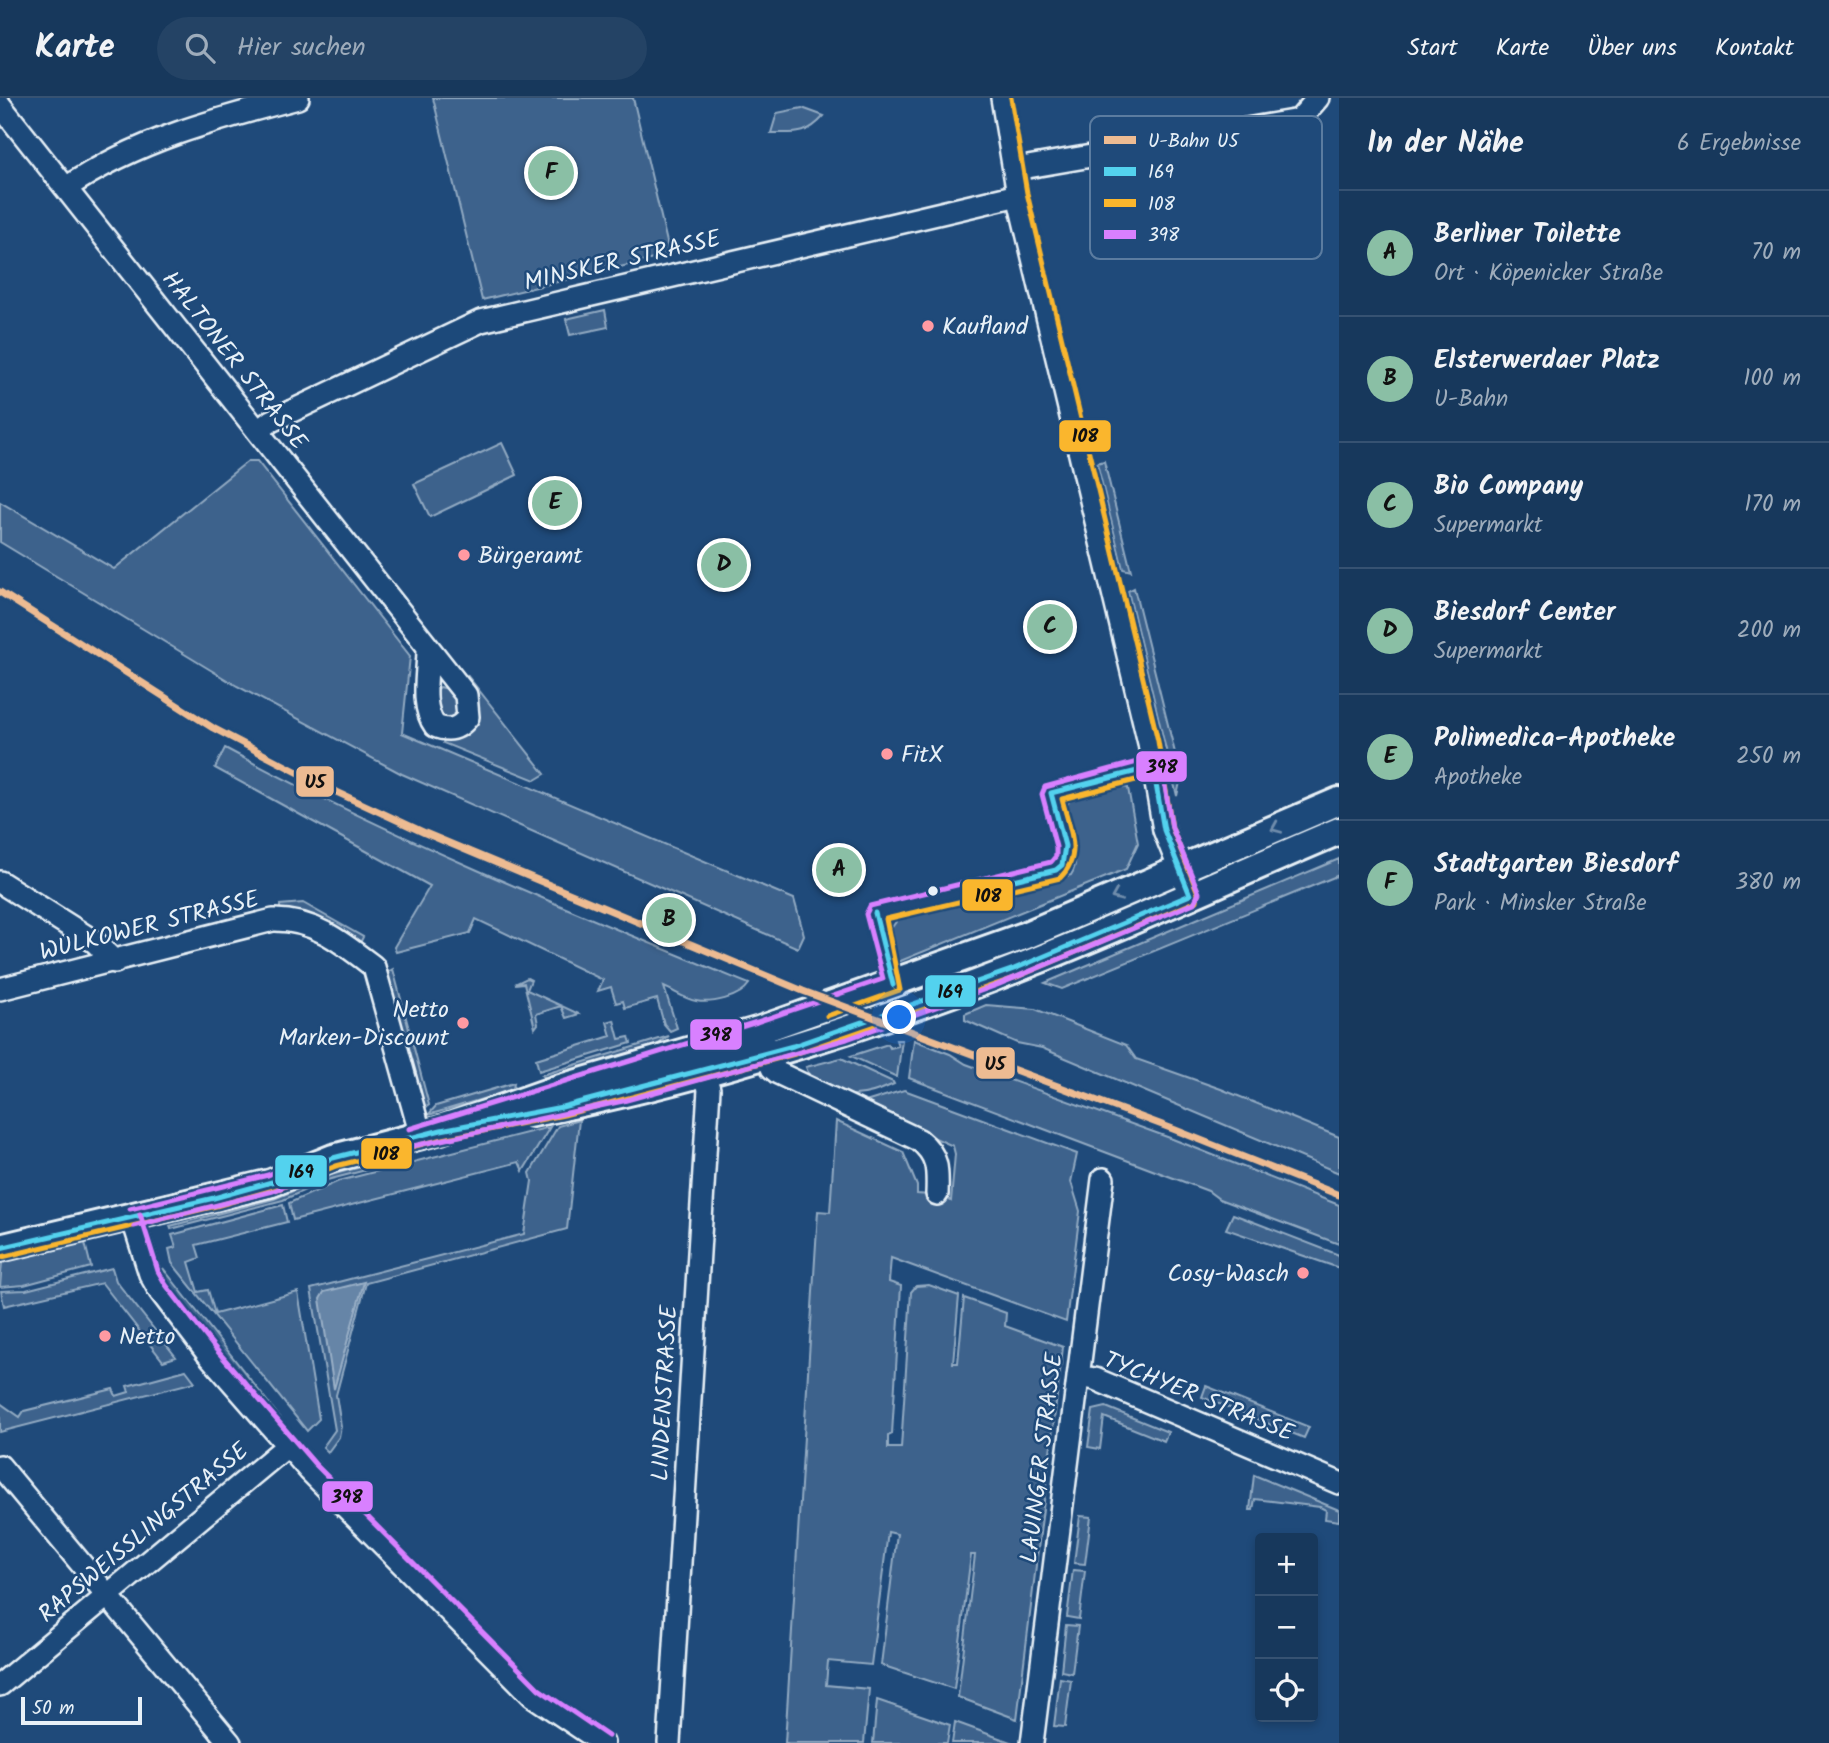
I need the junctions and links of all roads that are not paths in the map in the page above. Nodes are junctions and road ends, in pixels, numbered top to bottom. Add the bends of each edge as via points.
1 (298, 98) edge
2 (1002, 98) edge
3 (1318, 98) edge
4 (0, 105) edge
5 (1302, 116) edge
6 (1090, 156) edge
7 (1016, 169) junction
8 (66, 188) junction
9 (1018, 195) junction
10 (258, 431) junction
11 (428, 649) dead end
12 (1339, 801) edge
13 (1339, 831) edge
14 (1179, 869) junction
15 (0, 882) edge
16 (1190, 895) junction
17 (114, 962) junction
18 (0, 989) edge
19 (764, 1041) junction
20 (701, 1059) junction
21 (431, 1133) junction
22 (1103, 1179) dead end
23 (937, 1194) dead end
24 (132, 1217) junction
25 (0, 1248) edge
26 (1078, 1376) junction
27 (287, 1446) junction
28 (0, 1466) edge
29 (1339, 1483) edge
30 (108, 1595) junction
31 (0, 1685) edge
32 (230, 1743) edge
33 (603, 1743) edge
34 (669, 1743) edge
35 (1032, 1743) edge

1 - 8 street via 177,132
2 - 7 street
3 - 5 street
4 - 8 street, HALTONER STRASSE
6 - 7 street
7 - 9 street
8 - 10 street, HALTONER STRASSE
9 - 10 street, MINSKER STRASSE via 481,321
9 - 14 street via 1149,743 1164,830
10 - 11 street, HALTONER STRASSE
12 -> 14 main road
13 - 16 main road
14 - 16 street
14 -> 19 main road
15 - 17 street via 95,942
16 - 19 main road via 880,1018
17 - 18 street, WULKOWER STRASSE
17 - 21 street, WULKOWER STRASSE via 273,920 304,923 327,932 374,967
19 - 20 main road
19 - 23 street via 778,1073 932,1150 938,1165
20 - 21 main road via 562,1107
20 - 34 street, LINDENSTRASSE via 709,1089
21 - 24 main road via 333,1158 271,1183
22 - 26 street, LAUINGER STRASSE
24 - 25 main road
24 - 27 street via 159,1290
26 - 29 street, TYCHYER STRASSE via 1095,1379
26 - 35 street, LAUINGER STRASSE
27 - 30 street, RAPSWEISSLINGSTRASSE
27 - 33 street via 533,1696
28 - 30 street
30 - 31 street, RAPSWEISSLINGSTRASSE
30 - 32 street

